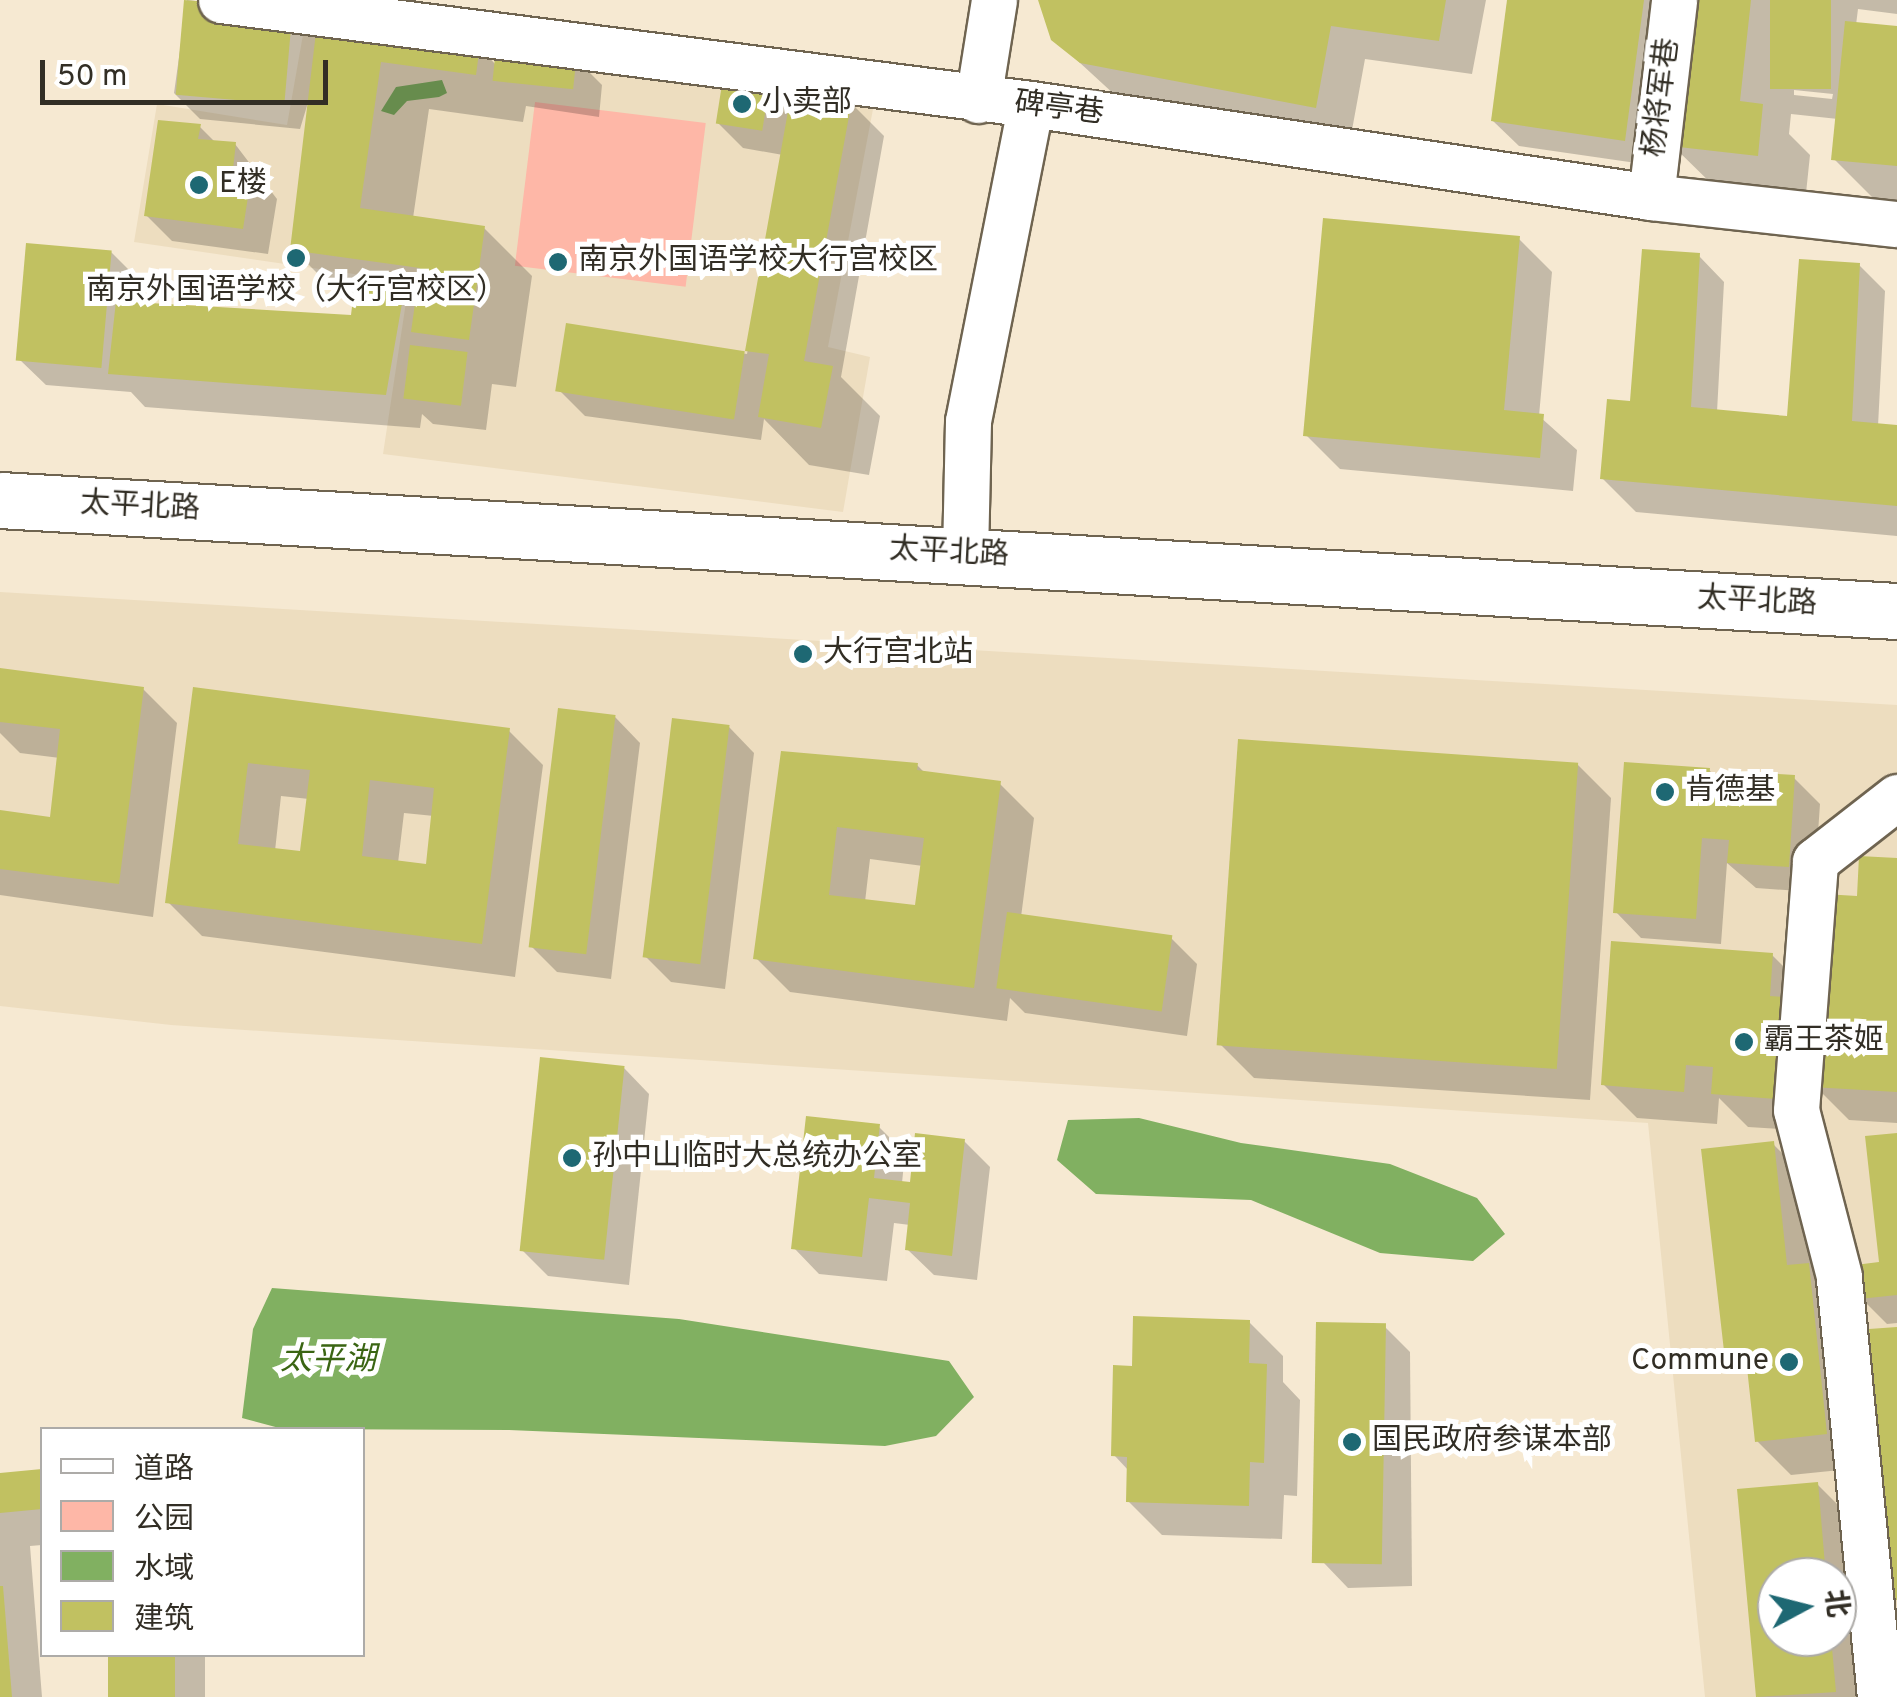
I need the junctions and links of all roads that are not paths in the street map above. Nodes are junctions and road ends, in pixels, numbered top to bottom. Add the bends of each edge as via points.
1 (221, 0) edge
2 (994, 0) edge
3 (1674, 0) edge
4 (978, 100) junction
5 (1032, 104) junction
6 (1652, 197) junction
7 (1897, 224) edge
8 (0, 500) edge
9 (966, 554) junction
10 (1897, 611) edge
11 (1897, 797) edge
12 (1880, 1697) edge

1 - 4 street, 碑亭巷
2 - 4 street
3 - 6 street, 杨将军巷
4 - 5 street, 碑亭巷
5 - 6 street, 碑亭巷
5 - 9 street via 968,421
6 - 7 street, 碑亭巷
8 - 9 main road, 太平北路
9 - 10 main road, 太平北路
11 - 12 street via 1815,861 1796,1110 1840,1276

